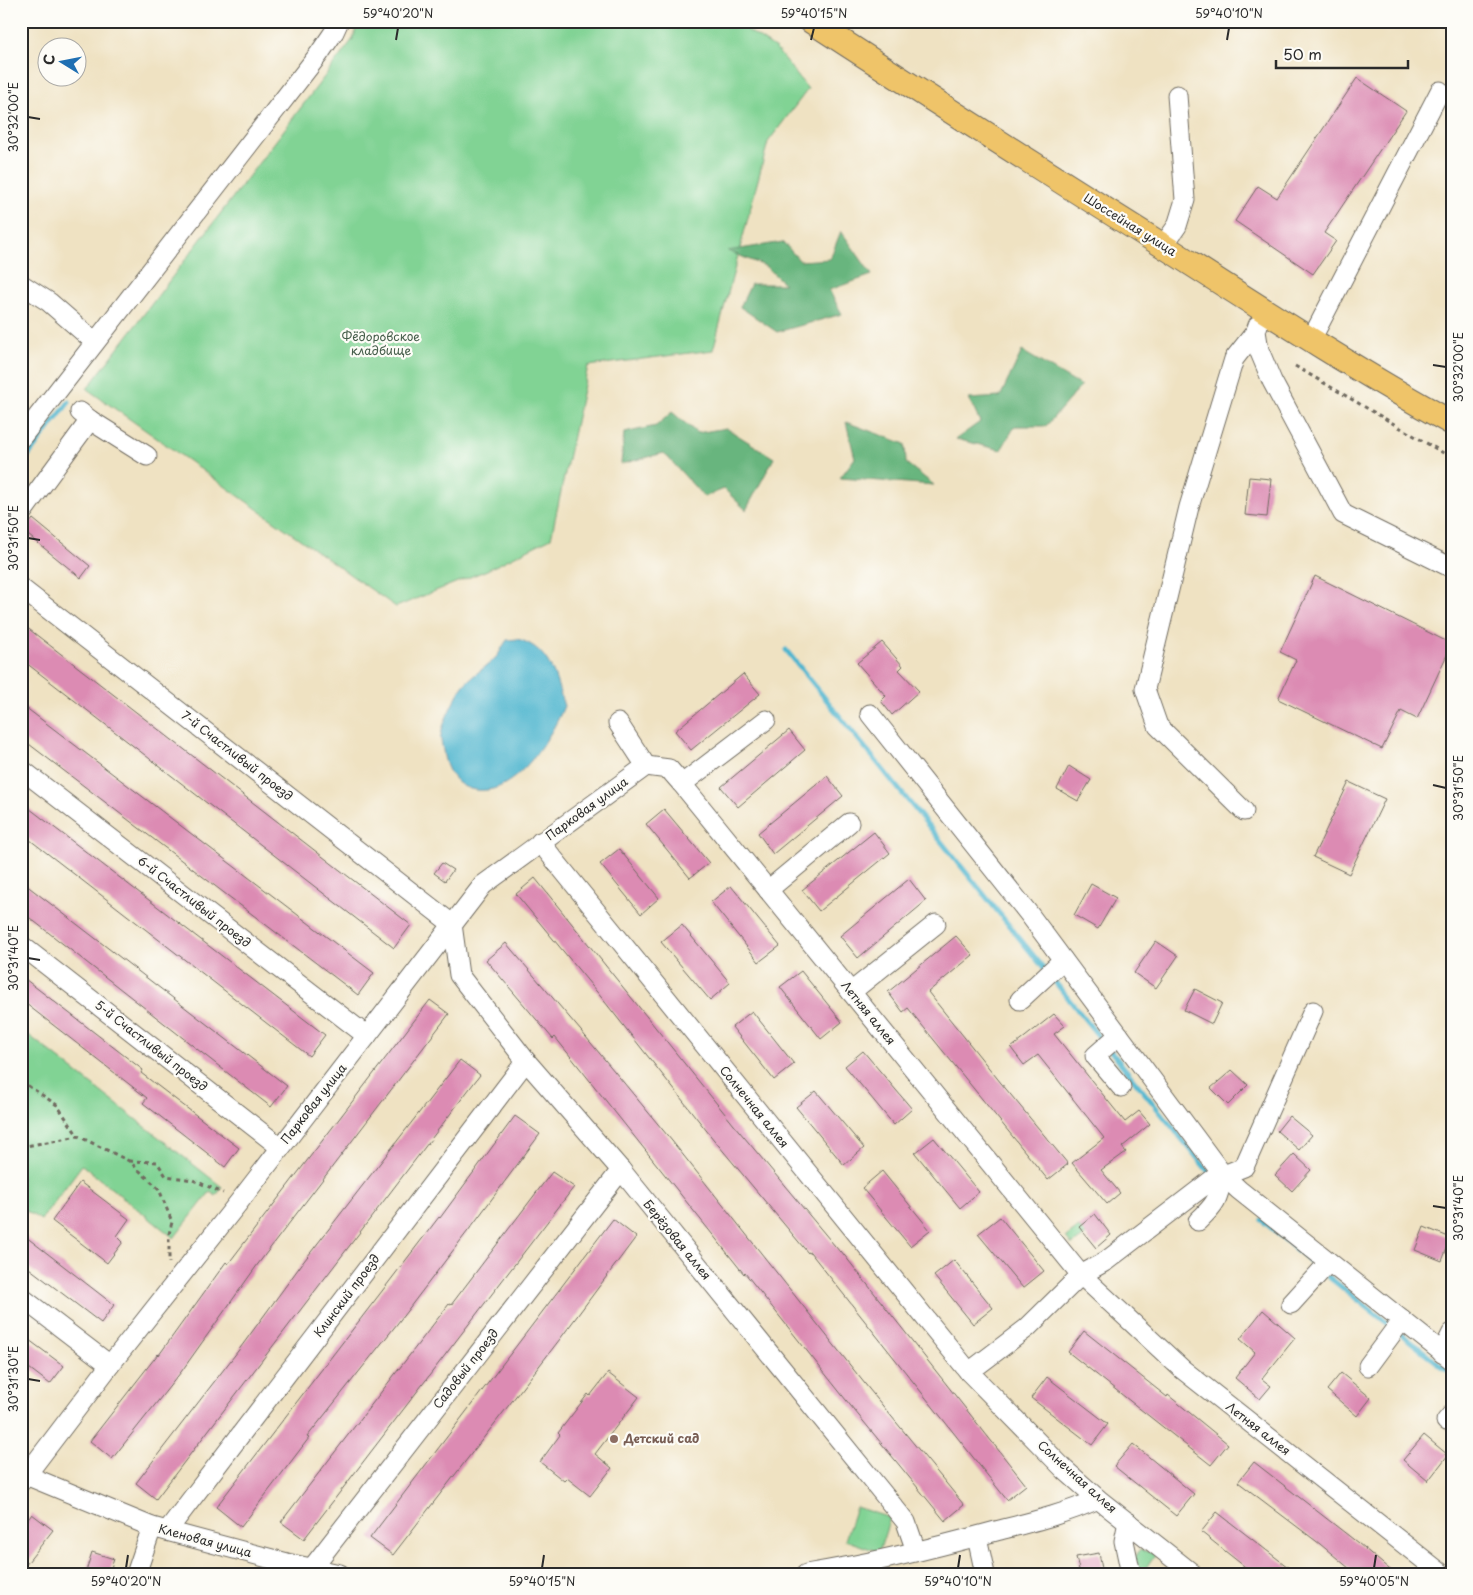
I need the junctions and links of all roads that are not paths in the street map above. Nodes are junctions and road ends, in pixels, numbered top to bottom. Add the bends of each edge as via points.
1 (339, 21) edge
2 (811, 21) edge
3 (1440, 90) dead end
4 (1177, 95) dead end
5 (1163, 246) junction
6 (21, 284) edge
7 (1260, 320) junction
8 (1311, 340) junction
9 (95, 342) junction
10 (1452, 423) edge
11 (21, 438) edge
12 (146, 456) dead end
13 (21, 514) edge
14 (1452, 568) edge
15 (21, 588) edge
16 (870, 714) dead end
17 (766, 720) dead end
18 (618, 723) dead end
19 (646, 766) junction
20 (21, 769) edge
21 (682, 784) junction
22 (1244, 811) dead end
23 (849, 823) dead end
24 (540, 842) junction
25 (768, 890) junction
26 (452, 924) junction
27 (936, 924) dead end
28 (21, 944) edge
29 (1063, 960) junction
30 (851, 992) junction
31 (1020, 1000) dead end
32 (1313, 1012) dead end
33 (1119, 1035) junction
34 (367, 1036) junction
35 (526, 1061) junction
36 (1121, 1087) dead end
37 (280, 1147) junction
38 (621, 1170) junction
39 (1223, 1175) junction
40 (1198, 1221) dead end
41 (1329, 1262) junction
42 (1081, 1275) junction
43 (21, 1297) edge
44 (1291, 1304) dead end
45 (1402, 1320) junction
46 (1452, 1333) edge
47 (1447, 1357) edge
48 (110, 1365) junction
49 (1368, 1366) dead end
50 (968, 1372) junction
51 (23, 1477) edge
52 (1098, 1499) junction
53 (1128, 1522) junction
54 (159, 1529) junction
55 (977, 1536) junction
56 (916, 1551) junction
57 (285, 1568) edge
58 (312, 1568) junction
59 (841, 1571) edge
60 (136, 1574) edge
61 (340, 1574) edge
62 (806, 1574) edge
63 (985, 1574) edge
64 (1131, 1574) edge
65 (1193, 1574) edge
66 (1442, 1574) edge

1 - 9 street via 319,54
2 - 5 main road, Шоссейная улица
3 - 8 street
4 - 5 street via 1185,200 1177,226
5 - 7 main road, Шоссейная улица
6 - 9 street via 50,302
7 - 8 main road, Шоссейная улица
7 - 14 street via 1259,350 1272,381 1343,514
7 - 22 street via 1234,359 1189,507 1145,689 1158,726
8 - 10 main road, Шоссейная улица
9 - 11 street
12 - 13 street via 85,416
15 - 26 street, 7-й Счастливый проезд
16 - 29 street
17 - 21 street
18 - 19 street
19 - 21 street, Летняя аллея via 669,769
19 - 24 street, Парковая улица
20 - 34 street, 6-й Счастливый проезд
21 - 25 street, Летняя аллея
23 - 25 street
24 - 26 street, Парковая улица via 483,885
24 - 50 street, Солнечная аллея
25 - 30 street, Летняя аллея
26 - 34 street, Парковая улица
26 - 35 street, Берёзовая аллея via 459,975
27 - 30 street
28 - 37 street, 5-й Счастливый проезд
29 - 31 street
29 - 33 street
30 - 42 street, Летняя аллея
32 - 39 street via 1244,1168
33 - 36 street via 1095,1056
33 - 39 street
34 - 37 street, Парковая улица
35 - 38 street, Берёзовая аллея
35 - 54 street, Клинский проезд
37 - 48 street, Парковая улица
38 - 56 street, Берёзовая аллея via 906,1522
38 - 58 street, Садовый проезд
39 - 40 street via 1214,1206
39 - 41 street
39 - 42 street via 1203,1186 1127,1245
41 - 44 street
41 - 45 street
42 - 50 street via 1027,1328
42 - 66 street, Летняя аллея via 1182,1369
43 - 48 street
45 - 47 street
45 - 49 street
46 - 47 street
48 - 51 street, Парковая улица
50 - 52 street, Солнечная аллея
51 - 54 street, Кленовая улица
52 - 53 street, Солнечная аллея
52 - 55 street via 1074,1510
53 - 64 street via 1124,1541
53 - 65 street, Солнечная аллея
54 - 57 street, Кленовая улица
54 - 60 street, Кленовая улица
55 - 56 street
55 - 63 street
56 - 59 street
57 - 58 street, Кленовая улица
58 - 61 street, Кленовая улица
59 - 62 street

